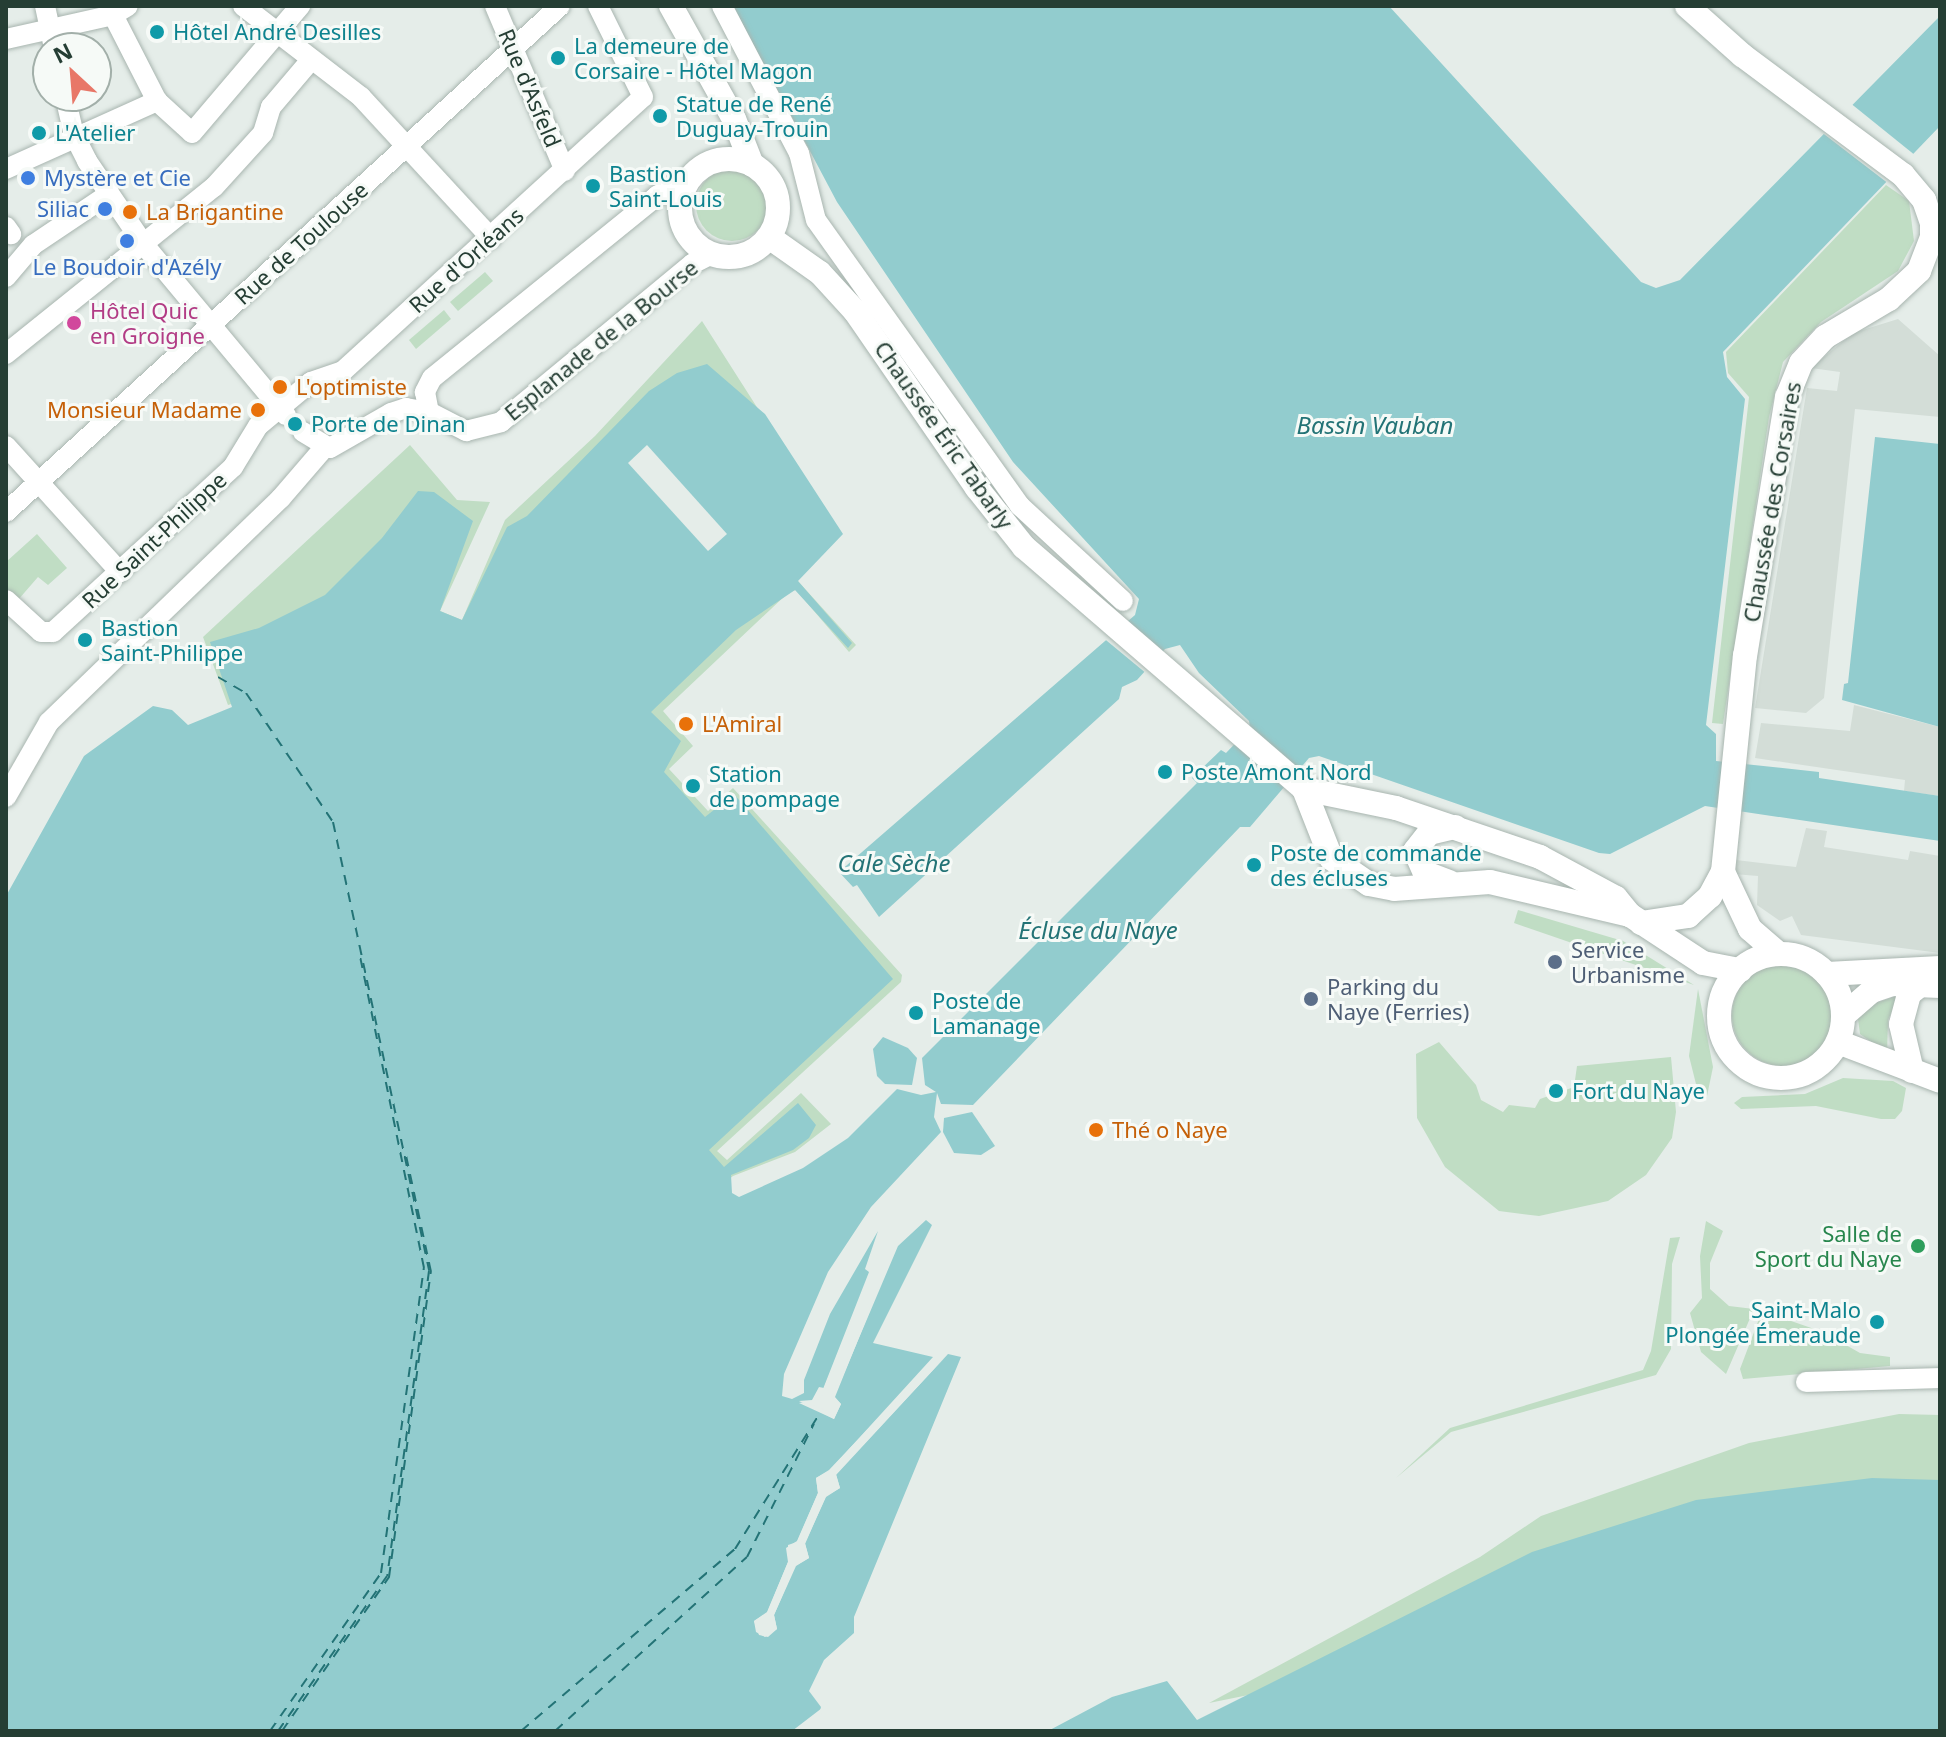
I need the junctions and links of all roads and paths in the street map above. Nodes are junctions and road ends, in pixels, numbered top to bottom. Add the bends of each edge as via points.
1 (45, 6) edge
2 (243, 6) edge
3 (300, 6) edge
4 (495, 6) edge
5 (560, 6) edge
6 (598, 6) edge
7 (671, 6) edge
8 (722, 6) edge
9 (1687, 6) edge
10 (121, 11) edge
11 (51, 32) edge
12 (67, 32) edge
13 (277, 34) junction
14 (32, 38) edge
15 (6, 39) edge
16 (514, 48) junction
17 (310, 61) junction
18 (157, 101) junction
19 (69, 112) edge
20 (737, 129) junction
21 (74, 135) junction
22 (409, 147) junction
23 (717, 161) junction
24 (14, 165) edge
25 (752, 165) junction
26 (565, 171) junction
27 (692, 177) junction
28 (109, 194) junction
29 (769, 237) junction
30 (491, 238) junction
31 (14, 239) edge
32 (145, 246) junction
33 (712, 254) junction
34 (6, 277) edge
35 (209, 325) junction
36 (6, 354) edge
37 (283, 411) junction
38 (429, 412) junction
39 (303, 432) dead end
40 (6, 446) edge
41 (324, 448) junction
42 (39, 483) junction
43 (6, 512) edge
44 (120, 572) junction
45 (6, 600) edge
46 (1123, 601) dead end
47 (6, 797) edge
48 (1314, 800) junction
49 (1455, 827) junction
50 (1724, 866) junction
51 (1450, 883) junction
52 (1636, 919) junction
53 (1750, 929) junction
54 (1779, 954) junction
55 (1703, 963) junction
56 (1744, 967) junction
57 (1940, 968) edge
58 (1827, 974) junction
59 (1930, 986) edge
60 (1722, 998) junction
61 (1844, 1015) junction
62 (1838, 1042) junction
63 (1912, 1071) junction
64 (1940, 1081) edge
65 (1940, 1378) edge
66 (1806, 1382) dead end

1 - 11 street
2 - 13 street
3 - 13 street
4 - 16 street, Rue d'Asfeld
5 - 16 street, Rue de Toulouse
6 - 26 street, Rue d'Orléans via 643,97
7 - 20 main road
8 - 46 street via 799,153 816,220 990,467 1050,538
9 - 50 main road, Chaussée des Corsaires via 1903,175 1929,210 1932,237 1927,256 1889,299 1825,337 1801,363 1790,386 1745,655
10 - 12 street
10 - 18 street
13 - 17 street
13 - 18 street via 192,133
14 - 15 street
16 - 22 street, Rue de Toulouse
16 - 26 street, Rue d'Asfeld
17 - 22 street via 339,72
17 - 32 street via 271,107 263,133 222,179
18 - 21 street
19 - 21 street
20 - 23 main road
20 - 25 main road
21 - 24 street
21 - 28 street
22 - 30 street
22 - 35 street, Rue de Toulouse
23 - 25 main road
23 - 27 main road
25 - 29 main road via 770,182 776,197 776,222
26 - 30 street, Rue d'Orléans
27 - 33 main road via 682,196 681,218 690,238
27 - 38 street via 657,196 432,378 425,392
28 - 31 street via 68,218
28 - 32 street
29 - 33 main road via 744,255
29 - 48 main road, Chaussée Éric Tabarly via 820,273 855,311 1001,520 1109,625
30 - 37 street, Rue d'Orléans via 343,371 311,382
31 - 34 street
32 - 35 street
32 - 36 street
33 - 38 street, Esplanade de la Bourse via 692,264 501,422 466,431
35 - 37 street
35 - 42 street, Rue de Toulouse
37 - 44 street, Rue Saint-Philippe via 258,426 233,467
38 - 41 street via 406,408 391,413
39 - 41 street
40 - 42 street
41 - 47 street via 281,498 49,722
42 - 43 street, Rue de Toulouse
42 - 44 street
44 - 45 street, Rue Saint-Philippe via 53,632 41,632
48 - 49 main road, Chaussée Éric Tabarly via 1396,808
48 - 51 main road, Chaussée Éric Tabarly via 1331,858 1369,884 1394,889
49 - 51 main road via 1421,838 1415,851 1425,873
49 - 52 main road, Chaussée Éric Tabarly via 1572,871 1616,898
50 - 52 main road via 1710,896 1688,916
50 - 53 main road
51 - 52 main road, Chaussée Éric Tabarly via 1522,886
52 - 55 main road, Chaussée Éric Tabarly
53 - 54 main road
53 - 56 main road
54 - 56 main road
54 - 58 main road via 1805,959
55 - 56 main road, Chaussée Éric Tabarly
55 - 60 main road, Chaussée Éric Tabarly
56 - 60 main road
57 - 58 main road
58 - 61 main road
59 - 61 main road via 1892,984 1872,991
59 - 63 main road via 1909,994 1901,1024
60 - 62 main road via 1719,1017 1726,1043 1743,1065 1759,1074 1777,1078 1804,1073 1828,1058
61 - 62 main road
62 - 63 main road
63 - 64 main road
65 - 66 street

